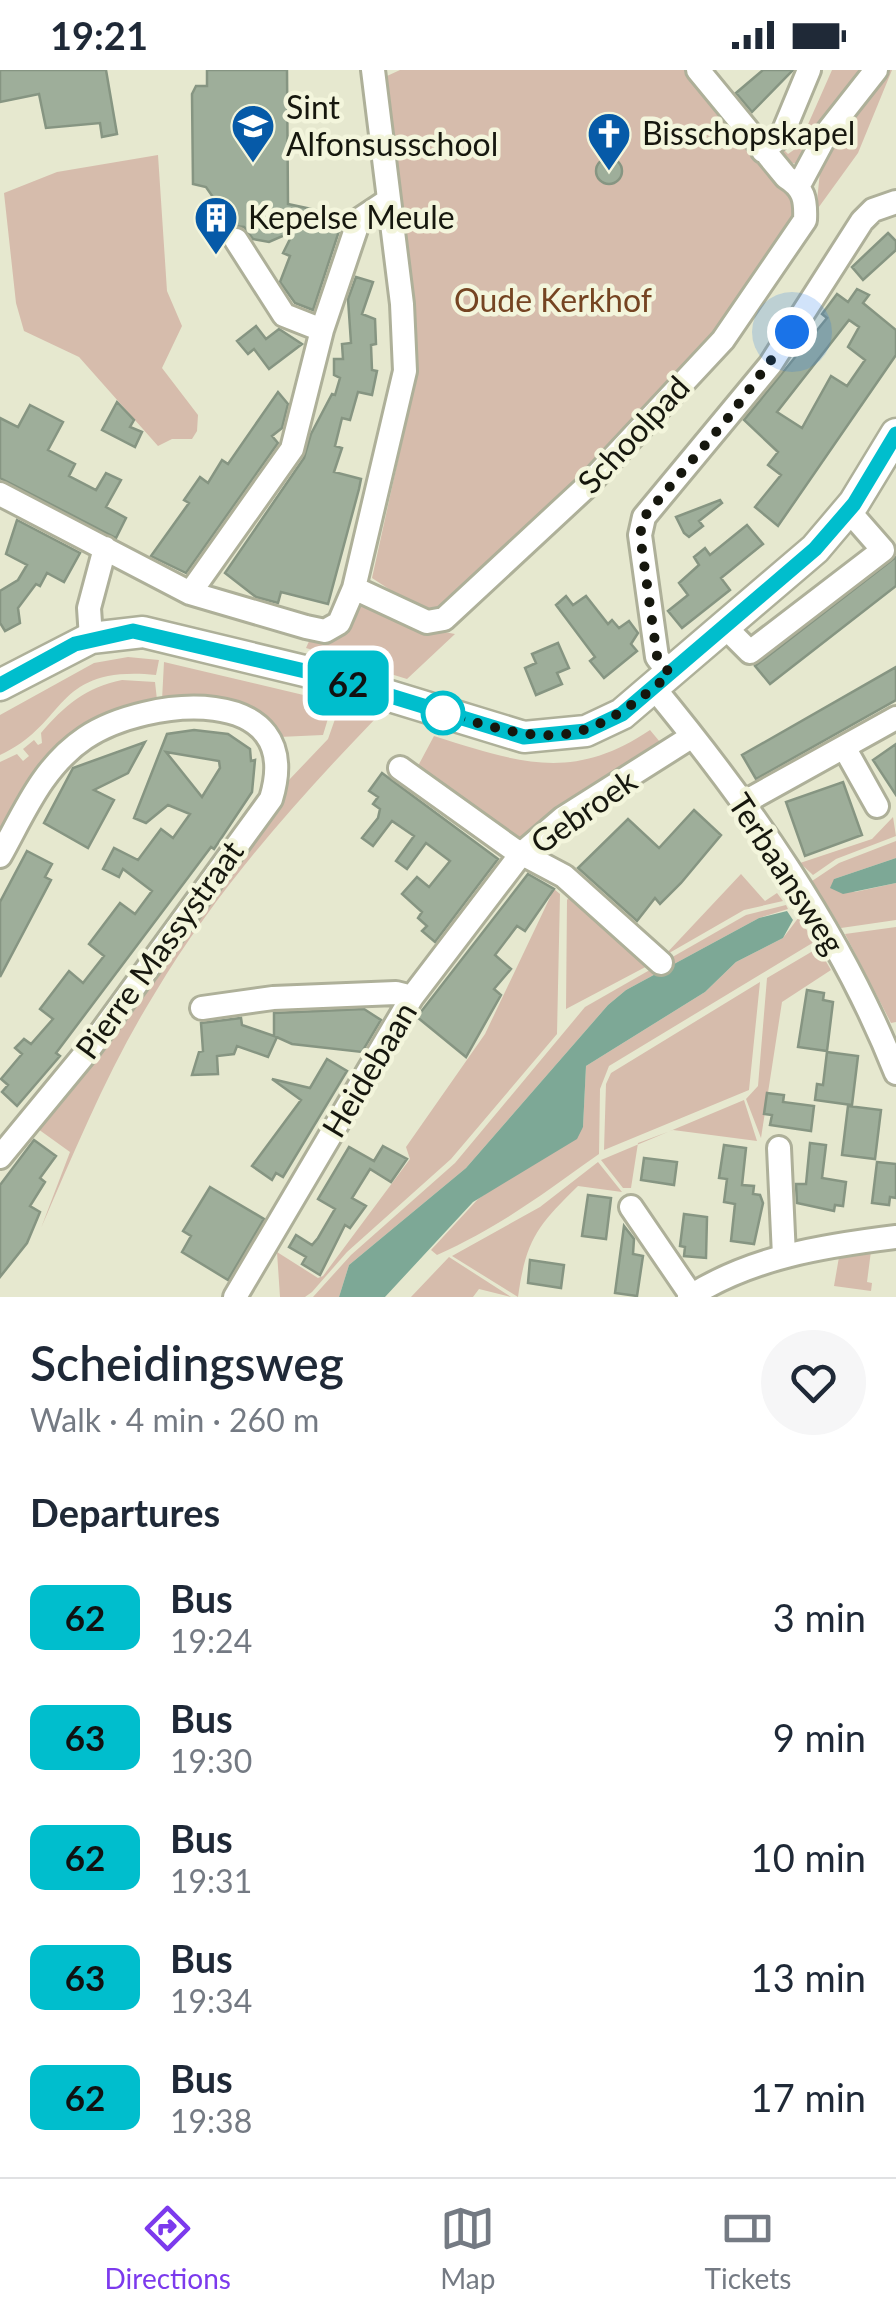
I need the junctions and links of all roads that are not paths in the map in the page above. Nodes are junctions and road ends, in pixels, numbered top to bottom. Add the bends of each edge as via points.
1 (373, 70) edge
2 (698, 70) edge
3 (809, 70) edge
4 (876, 70) edge
5 (763, 150) junction
6 (799, 185) junction
7 (386, 202) junction
8 (896, 202) edge
9 (236, 240) dead end
10 (322, 330) junction
11 (891, 452) edge
12 (0, 494) edge
13 (848, 510) junction
14 (105, 548) junction
15 (354, 588) junction
16 (190, 593) junction
17 (726, 628) junction
18 (91, 638) junction
19 (662, 680) junction
20 (0, 684) edge
21 (896, 718) edge
22 (691, 737) junction
23 (844, 747) junction
24 (400, 768) dead end
25 (743, 803) junction
26 (877, 806) dead end
27 (521, 854) junction
28 (0, 856) edge
29 (661, 963) dead end
30 (412, 997) junction
31 (202, 1008) dead end
32 (896, 1071) edge
33 (779, 1148) dead end
34 (0, 1157) edge
35 (631, 1208) dead end
36 (896, 1237) edge
37 (784, 1256) junction
38 (690, 1296) edge
39 (235, 1297) edge

1 - 7 street
2 - 5 street
3 - 5 street via 782,135
4 - 6 street via 828,131
5 - 6 street
6 - 15 street, Schoolpad via 805,220 723,340 585,488 472,596 444,619 426,622
7 - 10 street via 359,220
7 - 15 street via 405,371
8 - 19 street, Terbaansweg via 862,221 770,365 644,517 640,535
9 - 10 street via 284,315
10 - 16 street via 292,449
11 - 13 main road
12 - 14 street
13 - 17 main road via 815,549
13 - 17 street via 883,550 750,652
14 - 16 street
14 - 18 street via 88,608
15 - 16 street via 340,623 325,630
17 - 19 main road
18 - 19 main road via 152,633 542,738 586,731 622,714
18 - 20 main road
19 - 22 street, Terbaansweg
21 - 23 street
22 - 25 street, Terbaansweg
22 - 27 street, Gebroek via 563,818
23 - 25 street
23 - 26 street
24 - 27 street
25 - 32 street, Terbaansweg via 829,938
27 - 29 street, Gebroek via 564,876
27 - 30 street, Heidebaan
28 - 34 street, Pierre Massystraat via 49,771 84,738 112,723 160,708 232,710 260,729 275,761 271,799 89,1049
30 - 31 street via 273,998
30 - 39 street, Heidebaan
33 - 37 street
35 - 38 street
36 - 37 street
37 - 38 street via 738,1270

